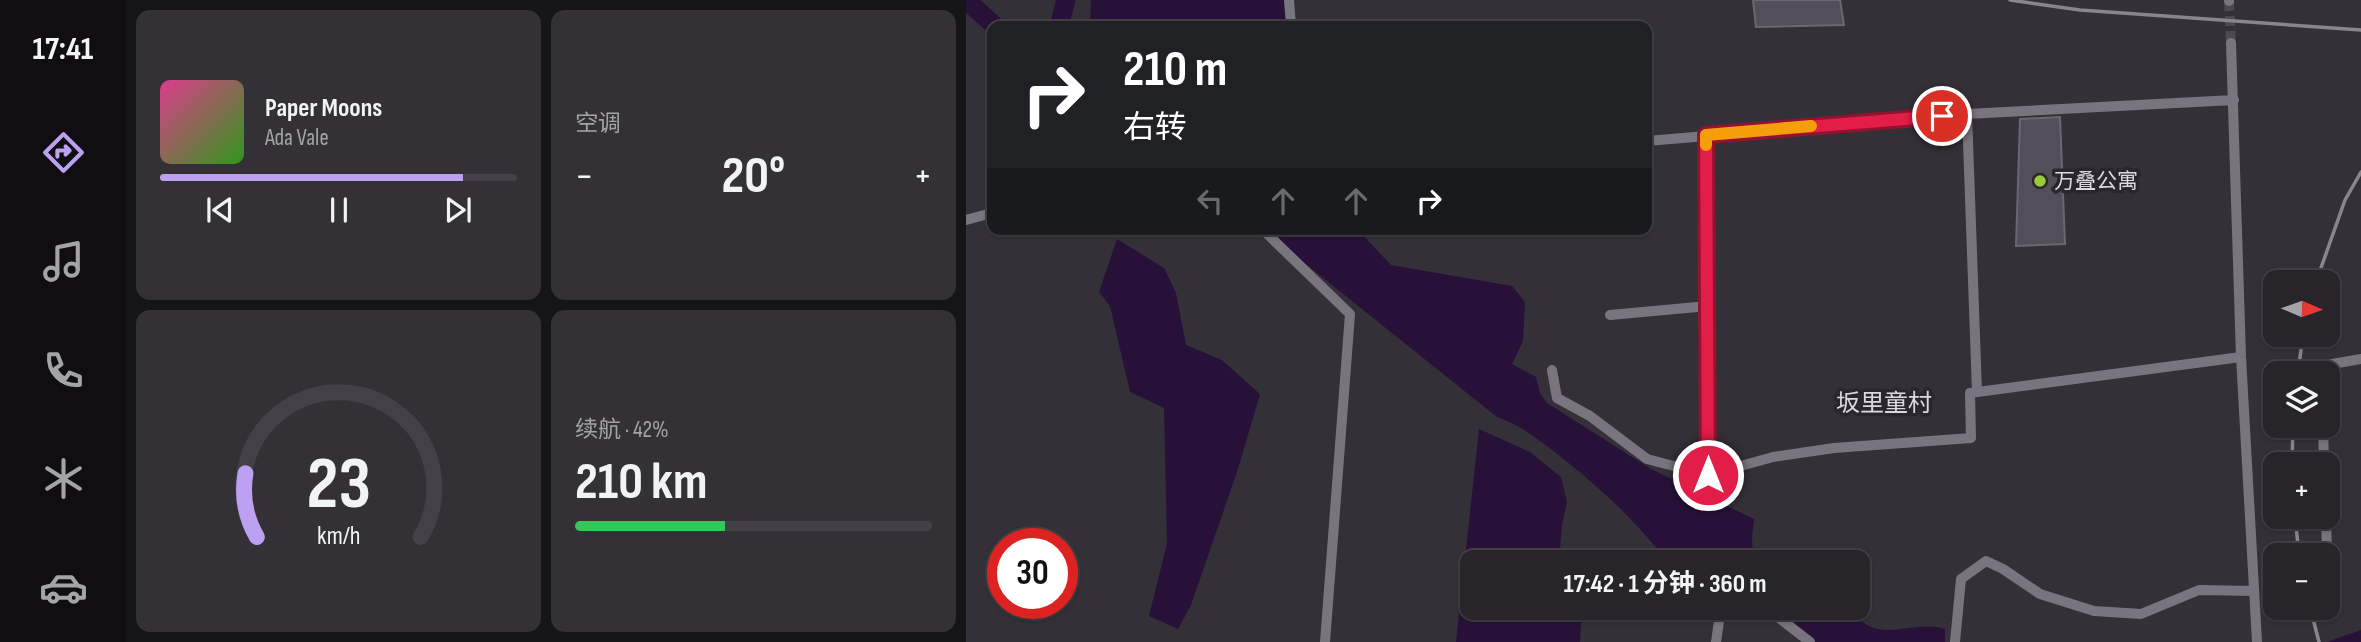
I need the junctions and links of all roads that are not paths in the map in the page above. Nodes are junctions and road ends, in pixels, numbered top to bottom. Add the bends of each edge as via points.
1 (1289, 0) edge
2 (1291, 21) edge
3 (2231, 43) tunnel mouth
4 (2234, 100) junction
5 (1967, 114) junction
6 (1706, 135) junction
7 (1652, 140) edge
8 (987, 214) edge
9 (966, 220) edge
10 (1268, 235) edge
11 (1708, 306) junction
12 (1610, 315) dead end
13 (2241, 357) junction
14 (2361, 359) edge
15 (2340, 363) edge
16 (1552, 370) dead end
17 (1977, 392) junction
18 (1708, 475) junction
19 (2254, 591) junction
20 (1719, 620) edge
21 (1782, 620) edge
22 (1325, 642) edge
23 (1716, 642) edge
24 (1810, 642) edge
25 (1955, 642) edge
26 (2257, 642) edge

1 - 2 street
3 - 4 street
4 - 5 street
4 - 13 street
5 - 6 street
5 - 17 street
6 - 7 street
6 - 11 street
8 - 9 street
10 - 22 street via 1350,314
11 - 12 street
11 - 18 street
13 - 17 street
13 - 19 street
14 - 15 street
16 - 18 street via 1556,398 1590,416 1647,459
17 - 18 street via 1970,393 1971,438 1834,448 1773,457
19 - 25 street via 2199,590 2141,614 2094,611 2040,594 1986,561 1961,579
19 - 26 street
20 - 23 street
21 - 24 street

